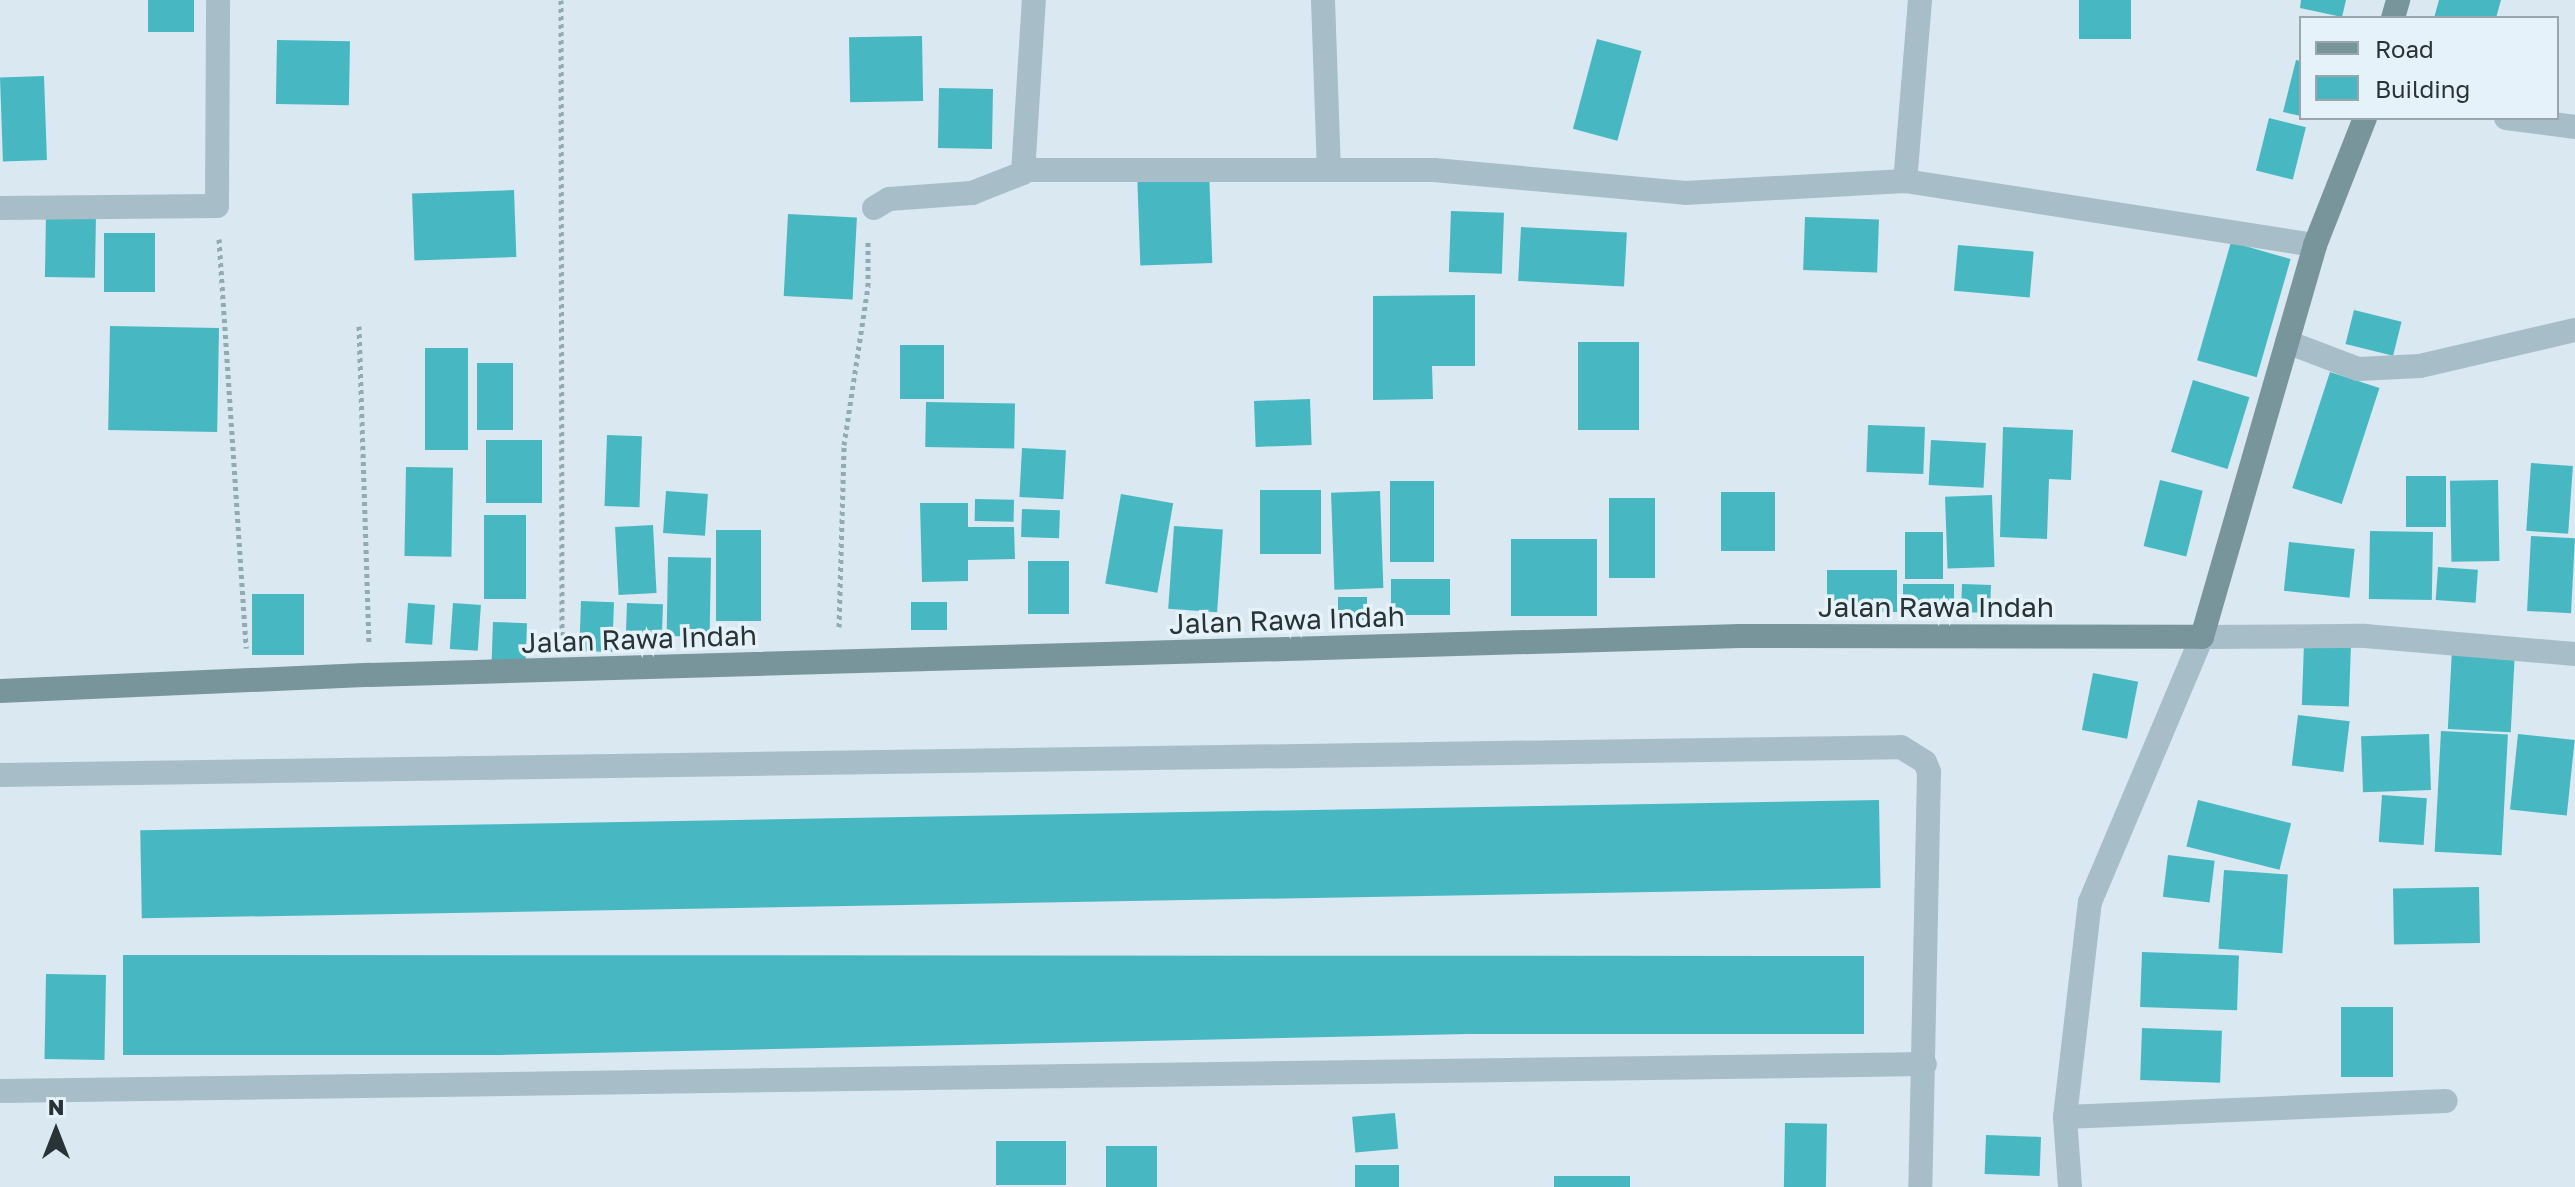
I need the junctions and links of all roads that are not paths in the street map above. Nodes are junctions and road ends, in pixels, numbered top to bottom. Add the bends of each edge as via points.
1 (218, 0) edge
2 (1034, 0) edge
3 (1323, 0) edge
4 (1920, 0) edge
5 (2364, 120) edge
6 (2521, 120) edge
7 (2575, 127) edge
8 (1329, 168) junction
9 (1023, 170) junction
10 (1905, 181) junction
11 (0, 208) edge
12 (874, 208) road end
13 (2315, 245) junction
14 (2575, 330) edge
15 (2287, 342) junction
16 (2202, 637) junction
17 (2575, 654) edge
18 (0, 691) edge
19 (0, 775) edge
20 (1925, 1064) junction
21 (0, 1091) edge
22 (2446, 1101) dead end
23 (2065, 1117) junction
24 (1920, 1187) edge
25 (2070, 1187) edge

1 - 11 street via 217,206
2 - 9 street
3 - 8 street
4 - 10 street
5 - 13 street
6 - 7 street
8 - 9 street
8 - 10 street via 1434,170 1685,193
9 - 12 street via 1011,181 972,193 889,199
10 - 13 street
13 - 15 street
14 - 15 street via 2420,366 2358,369
15 - 16 street
16 - 17 street, Jalan Rawa Indah via 2365,636
16 - 18 street, Jalan Rawa Indah via 1740,636 370,675
16 - 23 street via 2090,902
19 - 20 street via 1901,747 1925,762 1929,772
20 - 21 street
20 - 24 street
22 - 23 street
23 - 25 street

